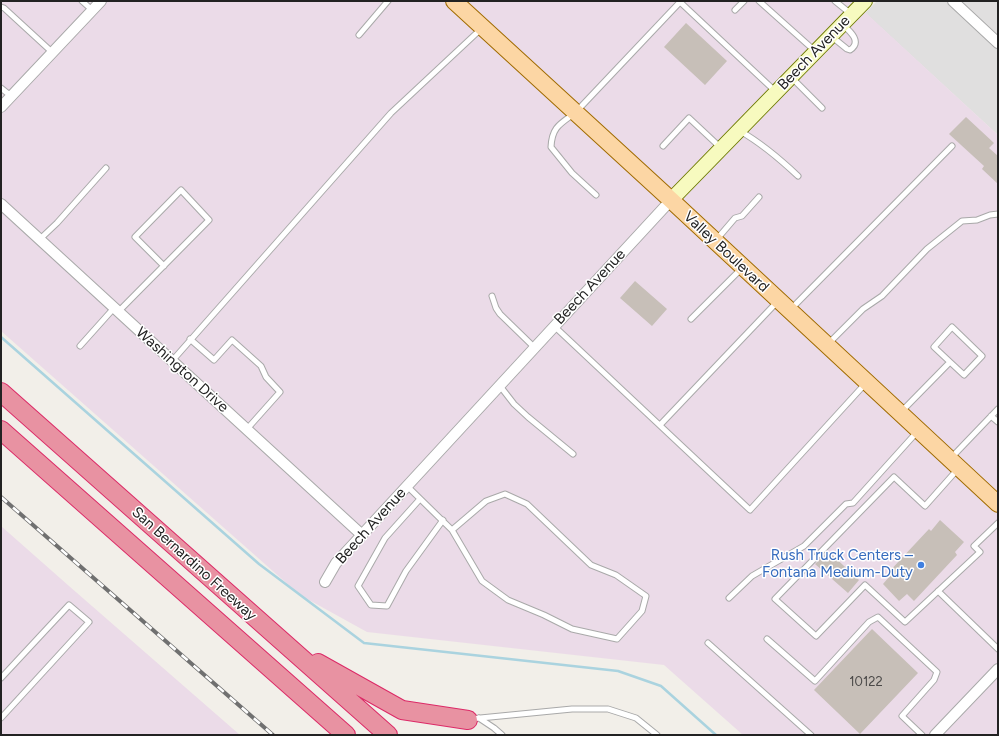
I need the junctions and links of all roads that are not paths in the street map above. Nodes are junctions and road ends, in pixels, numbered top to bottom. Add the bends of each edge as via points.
1 (82, 1) edge
2 (101, 1) edge
3 (388, 1) edge
4 (454, 1) edge
5 (744, 1) edge
6 (759, 1) edge
7 (834, 1) edge
8 (865, 1) edge
9 (953, 1) edge
10 (1, 7) edge
11 (92, 10) junction
12 (735, 10) dead end
13 (847, 20) junction
14 (482, 28) junction
15 (359, 35) dead end
16 (831, 36) junction
17 (998, 42) edge
18 (816, 52) junction
19 (53, 53) junction
20 (791, 77) junction
21 (1, 88) edge
22 (776, 92) junction
23 (11, 96) junction
24 (1, 107) edge
25 (822, 108) dead end
26 (575, 113) junction
27 (739, 130) junction
28 (664, 146) dead end
29 (952, 146) dead end
30 (721, 148) junction
31 (106, 168) dead end
32 (798, 176) dead end
33 (596, 195) dead end
34 (759, 197) dead end
35 (671, 200) junction
36 (1, 204) edge
37 (998, 214) edge
38 (39, 240) junction
39 (715, 241) junction
40 (164, 266) junction
41 (743, 267) junction
42 (492, 296) dead end
43 (784, 305) junction
44 (116, 310) junction
45 (692, 319) dead end
46 (554, 326) junction
47 (190, 339) junction
48 (827, 345) junction
49 (80, 346) dead end
50 (535, 348) junction
51 (172, 361) junction
52 (950, 362) junction
53 (867, 382) junction
54 (500, 386) junction
55 (1, 392) edge
56 (998, 409) edge
57 (900, 413) junction
58 (991, 416) junction
59 (998, 422) edge
60 (660, 425) junction
61 (247, 429) junction
62 (1, 430) edge
63 (919, 430) junction
64 (573, 454) dead end
65 (954, 463) junction
66 (407, 486) junction
67 (420, 499) junction
68 (998, 504) edge
69 (443, 520) junction
70 (998, 523) edge
71 (452, 530) junction
72 (362, 535) junction
73 (325, 582) dead end
74 (938, 591) junction
75 (729, 598) dead end
76 (767, 639) dead end
77 (708, 643) dead end
78 (286, 645) junction
79 (998, 649) edge
80 (998, 669) edge
81 (1, 678) edge
82 (1, 718) edge
83 (473, 719) junction
84 (346, 735) edge
85 (388, 735) edge
86 (502, 735) edge
87 (657, 735) edge
88 (811, 735) edge
89 (922, 735) edge
90 (935, 735) edge

1 - 11 lane
2 - 11 street
3 - 15 lane
4 - 14 main road, Valley Boulevard
5 - 12 lane
6 - 18 lane
7 - 13 lane
8 - 13 main road, Beech Avenue
9 - 17 street
10 - 19 lane
11 - 19 street
13 - 16 main road, Beech Avenue
13 - 16 lane via 855,36 853,48 847,49
14 - 26 main road, Valley Boulevard
14 - 47 lane via 391,113
16 - 18 main road, Beech Avenue
18 - 20 main road, Beech Avenue
19 - 23 street
20 - 22 main road, Beech Avenue
20 - 25 lane
21 - 23 lane
22 - 26 lane via 680,2
22 - 27 main road, Beech Avenue
23 - 24 street
26 - 33 lane via 556,128 551,137 551,148 572,173
26 - 35 main road, Valley Boulevard
27 - 30 main road, Beech Avenue
27 - 32 lane
28 - 30 lane via 689,118
29 - 43 lane
30 - 35 main road, Beech Avenue
31 - 38 lane
34 - 39 lane via 742,216 735,218
35 - 39 main road, Valley Boulevard
35 - 46 street, Beech Avenue
36 - 38 street, Washington Drive
37 - 48 lane via 962,221 927,249 882,296 863,309
38 - 44 street, Washington Drive
39 - 41 main road, Valley Boulevard
40 - 40 lane via 209,220 181,190 135,237
40 - 44 lane
41 - 43 main road, Valley Boulevard
41 - 45 lane
42 - 50 lane via 500,314
43 - 48 main road, Valley Boulevard
43 - 60 lane
44 - 49 lane
44 - 51 street, Washington Drive
46 - 50 street, Beech Avenue
46 - 60 lane
47 - 51 lane
47 - 61 lane via 214,360 232,340 262,366 266,377 280,392
48 - 53 main road, Valley Boulevard
50 - 54 street, Beech Avenue
51 - 61 street, Washington Drive
52 - 52 lane via 964,375 982,356 952,327 934,347
52 - 57 lane
53 - 57 main road, Valley Boulevard
53 - 60 lane via 750,510
54 - 64 lane via 523,413
54 - 66 street, Beech Avenue
55 - 78 highway, San Bernardino Freeway
56 - 58 lane
57 - 63 main road, Valley Boulevard
58 - 59 lane
58 - 65 lane
61 - 72 street, Washington Drive
62 - 84 highway, San Bernardino Freeway
63 - 65 main road, Valley Boulevard
63 - 75 lane via 853,503 846,504 804,546 752,576
65 - 68 main road, Valley Boulevard
65 - 74 lane via 925,506 894,477 775,599 816,636 864,585 905,622
66 - 67 lane
66 - 72 street, Beech Avenue
67 - 69 lane
67 - 69 lane via 385,538 358,586 371,605 387,606 406,571
69 - 71 lane
70 - 74 lane via 974,546 980,552
71 - 71 lane via 486,501 505,494 526,504 591,565 616,575 646,596 642,611 617,639 572,629 508,600 482,581
72 - 73 street, Beech Avenue via 336,563
74 - 79 lane
76 - 89 lane via 815,681 869,622 878,617 937,672 934,680 902,716
77 - 88 lane
78 - 83 highway via 402,710
78 - 85 highway, San Bernardino Freeway
80 - 90 street
81 - 82 lane via 69,605 90,622
83 - 86 lane via 494,728
83 - 87 lane via 572,709 608,709 636,718

